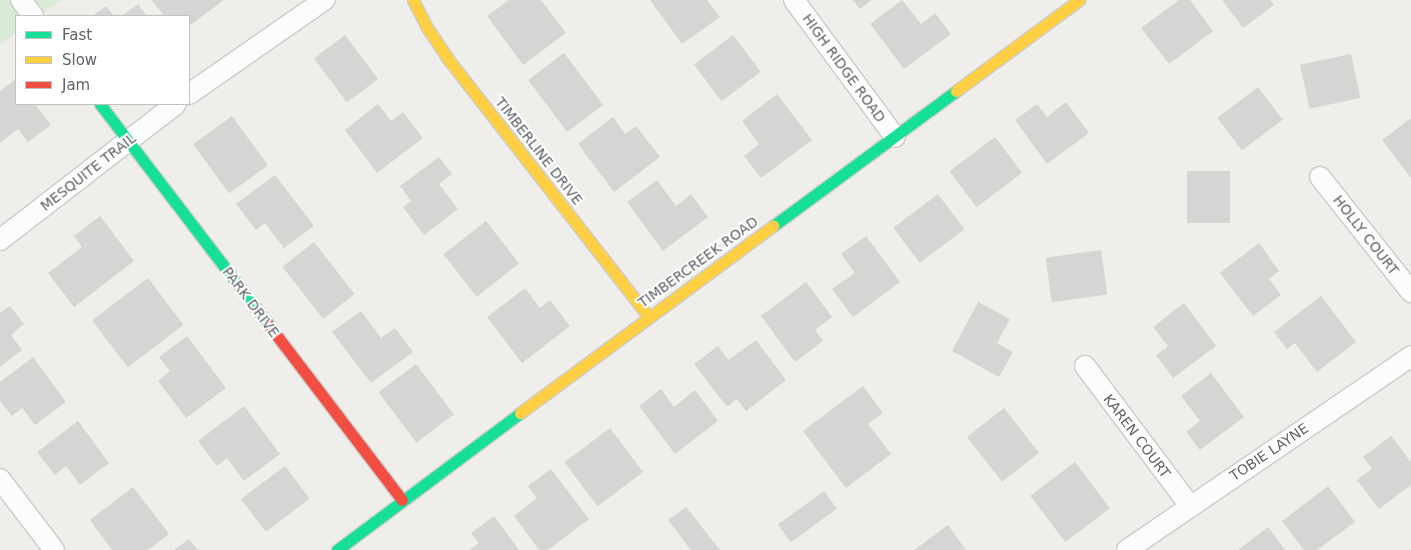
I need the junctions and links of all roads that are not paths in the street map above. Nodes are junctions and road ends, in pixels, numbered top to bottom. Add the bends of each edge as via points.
1 (20, 0) edge
2 (324, 0) edge
3 (413, 0) edge
4 (794, 0) edge
5 (1079, 0) edge
6 (32, 15) edge
7 (190, 93) edge
8 (101, 105) edge
9 (175, 105) edge
10 (895, 137) junction
11 (129, 142) junction
12 (1320, 177) dead end
13 (0, 240) edge
14 (1411, 292) edge
15 (648, 316) junction
16 (1411, 356) edge
17 (1085, 366) dead end
18 (0, 479) edge
19 (402, 500) junction
20 (1190, 506) junction
21 (54, 550) edge
22 (337, 550) edge
23 (1127, 550) edge

1 - 6 street
2 - 7 street
3 - 15 street, TIMBERLINE DRIVE via 448,59
4 - 10 street, HIGH RIDGE ROAD
5 - 10 street, TIMBERCREEK ROAD
8 - 11 street, PARK DRIVE
9 - 11 street, MESQUITE TRAIL
10 - 15 street, TIMBERCREEK ROAD
11 - 13 street, MESQUITE TRAIL
11 - 19 street, PARK DRIVE
12 - 14 street, HOLLY COURT
15 - 19 street, TIMBERCREEK ROAD
16 - 20 street, TOBIE LAYNE
17 - 20 street, KAREN COURT
18 - 21 street
19 - 22 street, TIMBERCREEK ROAD
20 - 23 street, TOBIE LAYNE

